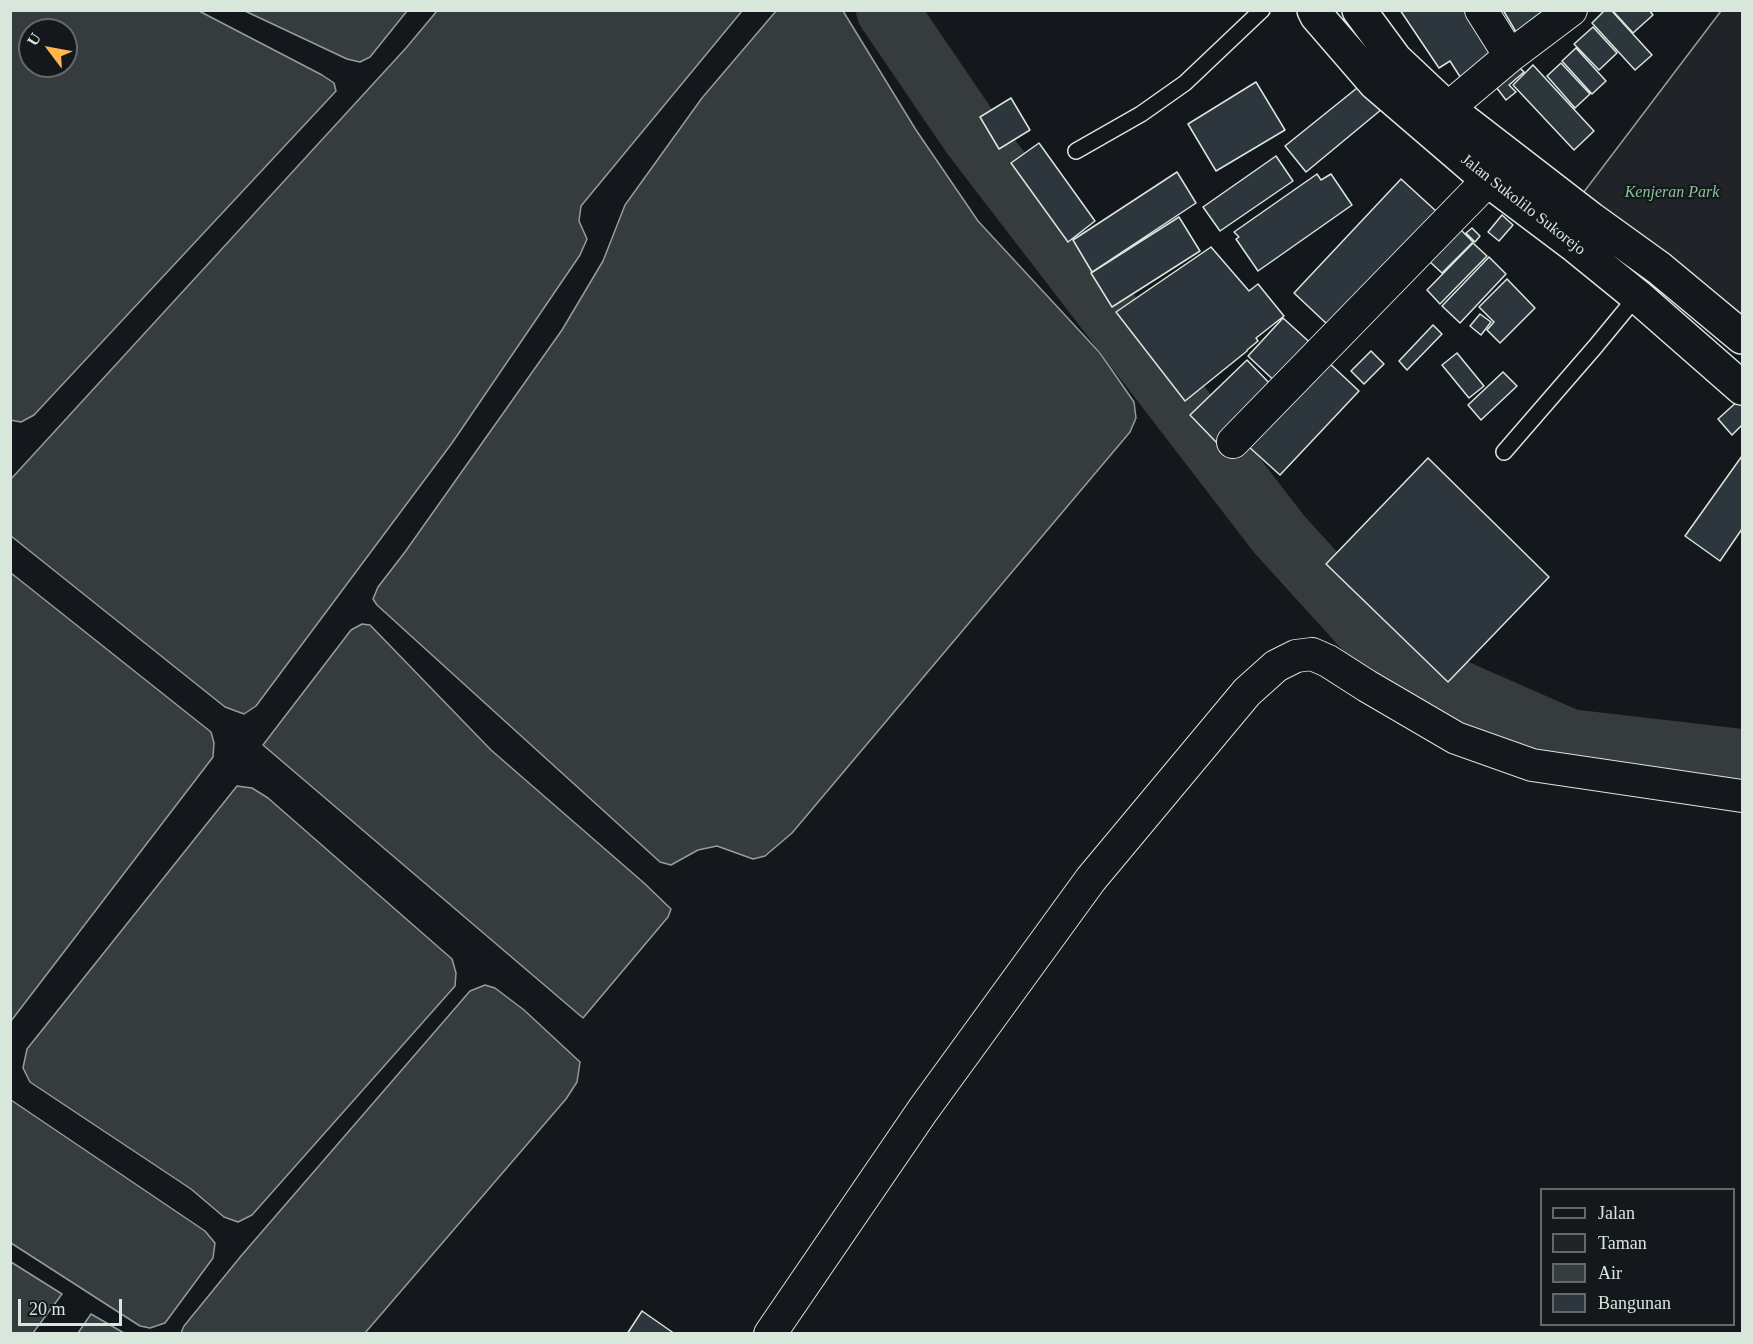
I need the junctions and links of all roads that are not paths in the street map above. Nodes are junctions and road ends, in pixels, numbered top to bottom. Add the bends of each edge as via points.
1 (1262, 10) edge
2 (1314, 10) edge
3 (1359, 10) edge
4 (1481, 10) edge
5 (1571, 10) edge
6 (1510, 56) junction
7 (1385, 71) junction
8 (1457, 99) junction
9 (1076, 151) dead end
10 (1488, 180) junction
11 (1637, 296) junction
12 (1743, 337) edge
13 (1743, 388) edge
14 (1233, 442) dead end
15 (1504, 452) dead end
16 (1743, 796) edge
17 (770, 1334) edge

1 - 9 lane via 1185,83 1141,114
2 - 7 main road, Jalan Sukolilo Sukorejo
3 - 7 main road, Jalan Sukolilo Sukorejo
4 - 6 street
5 - 6 street
6 - 8 street
7 - 8 main road, Jalan Sukolilo Sukorejo
7 - 10 main road, Jalan Sukolilo Sukorejo
8 - 12 main road, Jalan Sukolilo Sukorejo via 1591,219
10 - 11 main road, Jalan Sukolilo Sukorejo
10 - 14 street
11 - 13 main road, Jalan Sukolilo Sukorejo
11 - 15 lane
16 - 17 street via 1532,765 1456,738 1312,654 1296,656 1276,666 1247,692 1091,879 923,1110

